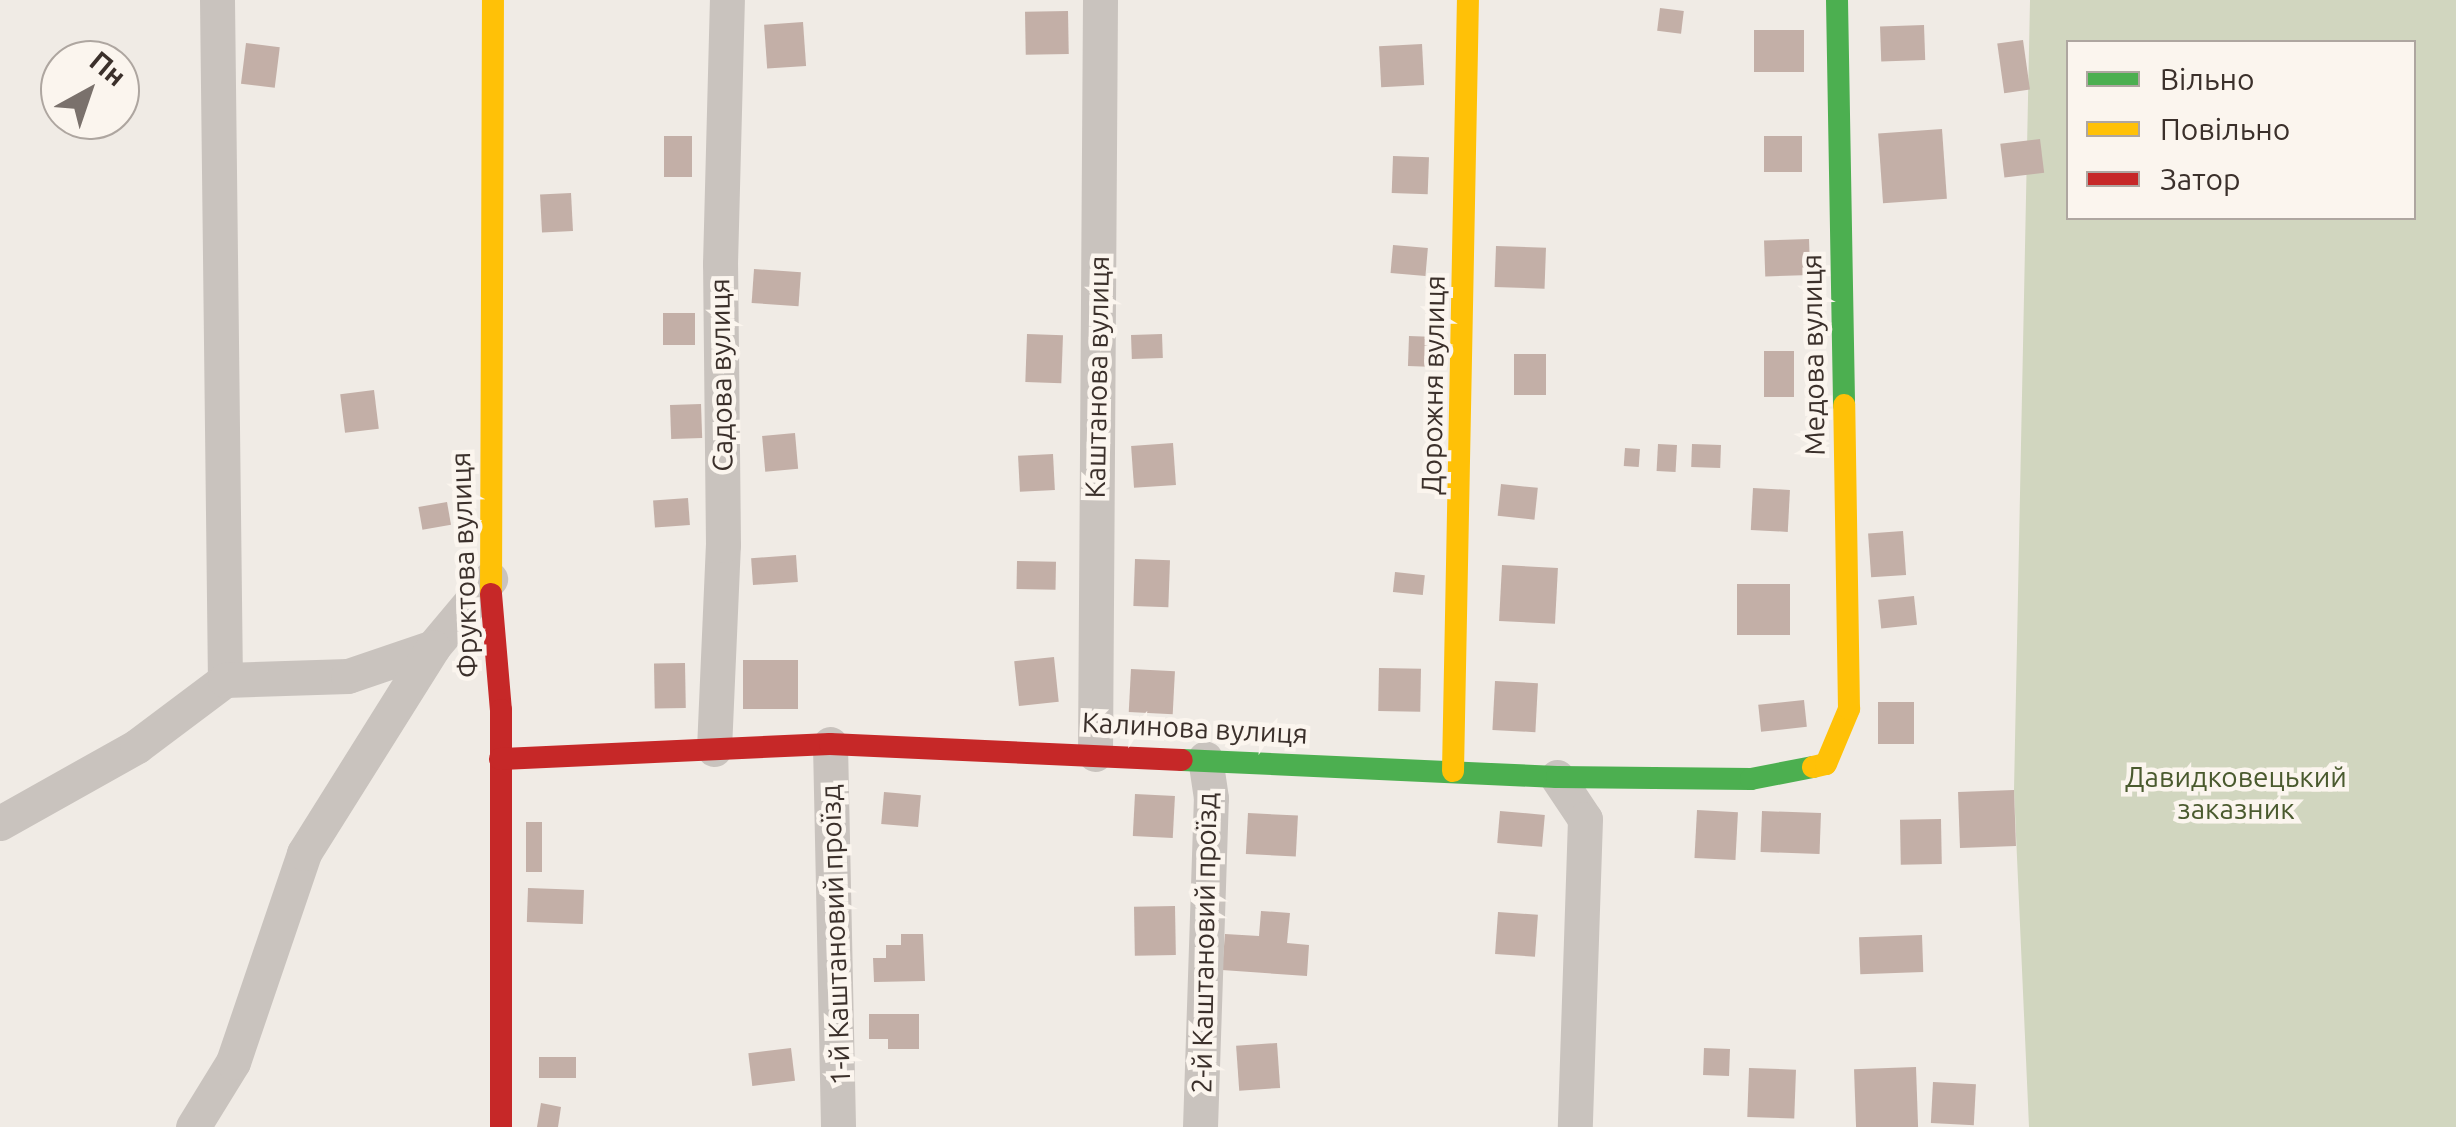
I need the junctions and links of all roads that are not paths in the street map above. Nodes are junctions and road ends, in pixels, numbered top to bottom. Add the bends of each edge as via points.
1 (216, 0) edge
2 (494, 0) edge
3 (727, 0) edge
4 (1100, 0) edge
5 (1468, 0) edge
6 (1837, 0) edge
7 (490, 579) junction
8 (432, 647) junction
9 (225, 680) junction
10 (1849, 709) joint
11 (830, 744) junction
12 (714, 749) junction
13 (1095, 754) junction
14 (1205, 758) junction
15 (500, 759) junction
16 (1453, 771) junction
17 (1557, 777) junction
18 (0, 823) edge
19 (192, 1127) edge
20 (500, 1127) edge
21 (838, 1127) edge
22 (1200, 1127) edge
23 (1575, 1127) edge

1 - 9 street
2 - 7 street, Фруктова вулиця
3 - 12 street, Садова вулиця via 720,264 723,544
4 - 13 street, Каштанова вулиця
5 - 16 street, Дорожня вулиця
6 - 10 street, Медова вулиця
7 - 8 street
7 - 15 street, Фруктова вулиця
8 - 9 street via 348,676
8 - 19 street via 304,853 232,1062
9 - 18 street via 138,746
10 - 17 street, Калинова вулиця via 1826,764 1751,779
11 - 12 street, Калинова вулиця
11 - 13 street, Калинова вулиця
11 - 21 street, 1-й Каштановий проїзд
12 - 15 street, Калинова вулиця
13 - 14 street, Калинова вулиця
14 - 16 street, Калинова вулиця
14 - 22 street, 2-й Каштановий проїзд via 1211,798
15 - 20 street, Фруктова вулиця
16 - 17 street, Калинова вулиця
17 - 23 street via 1584,819

